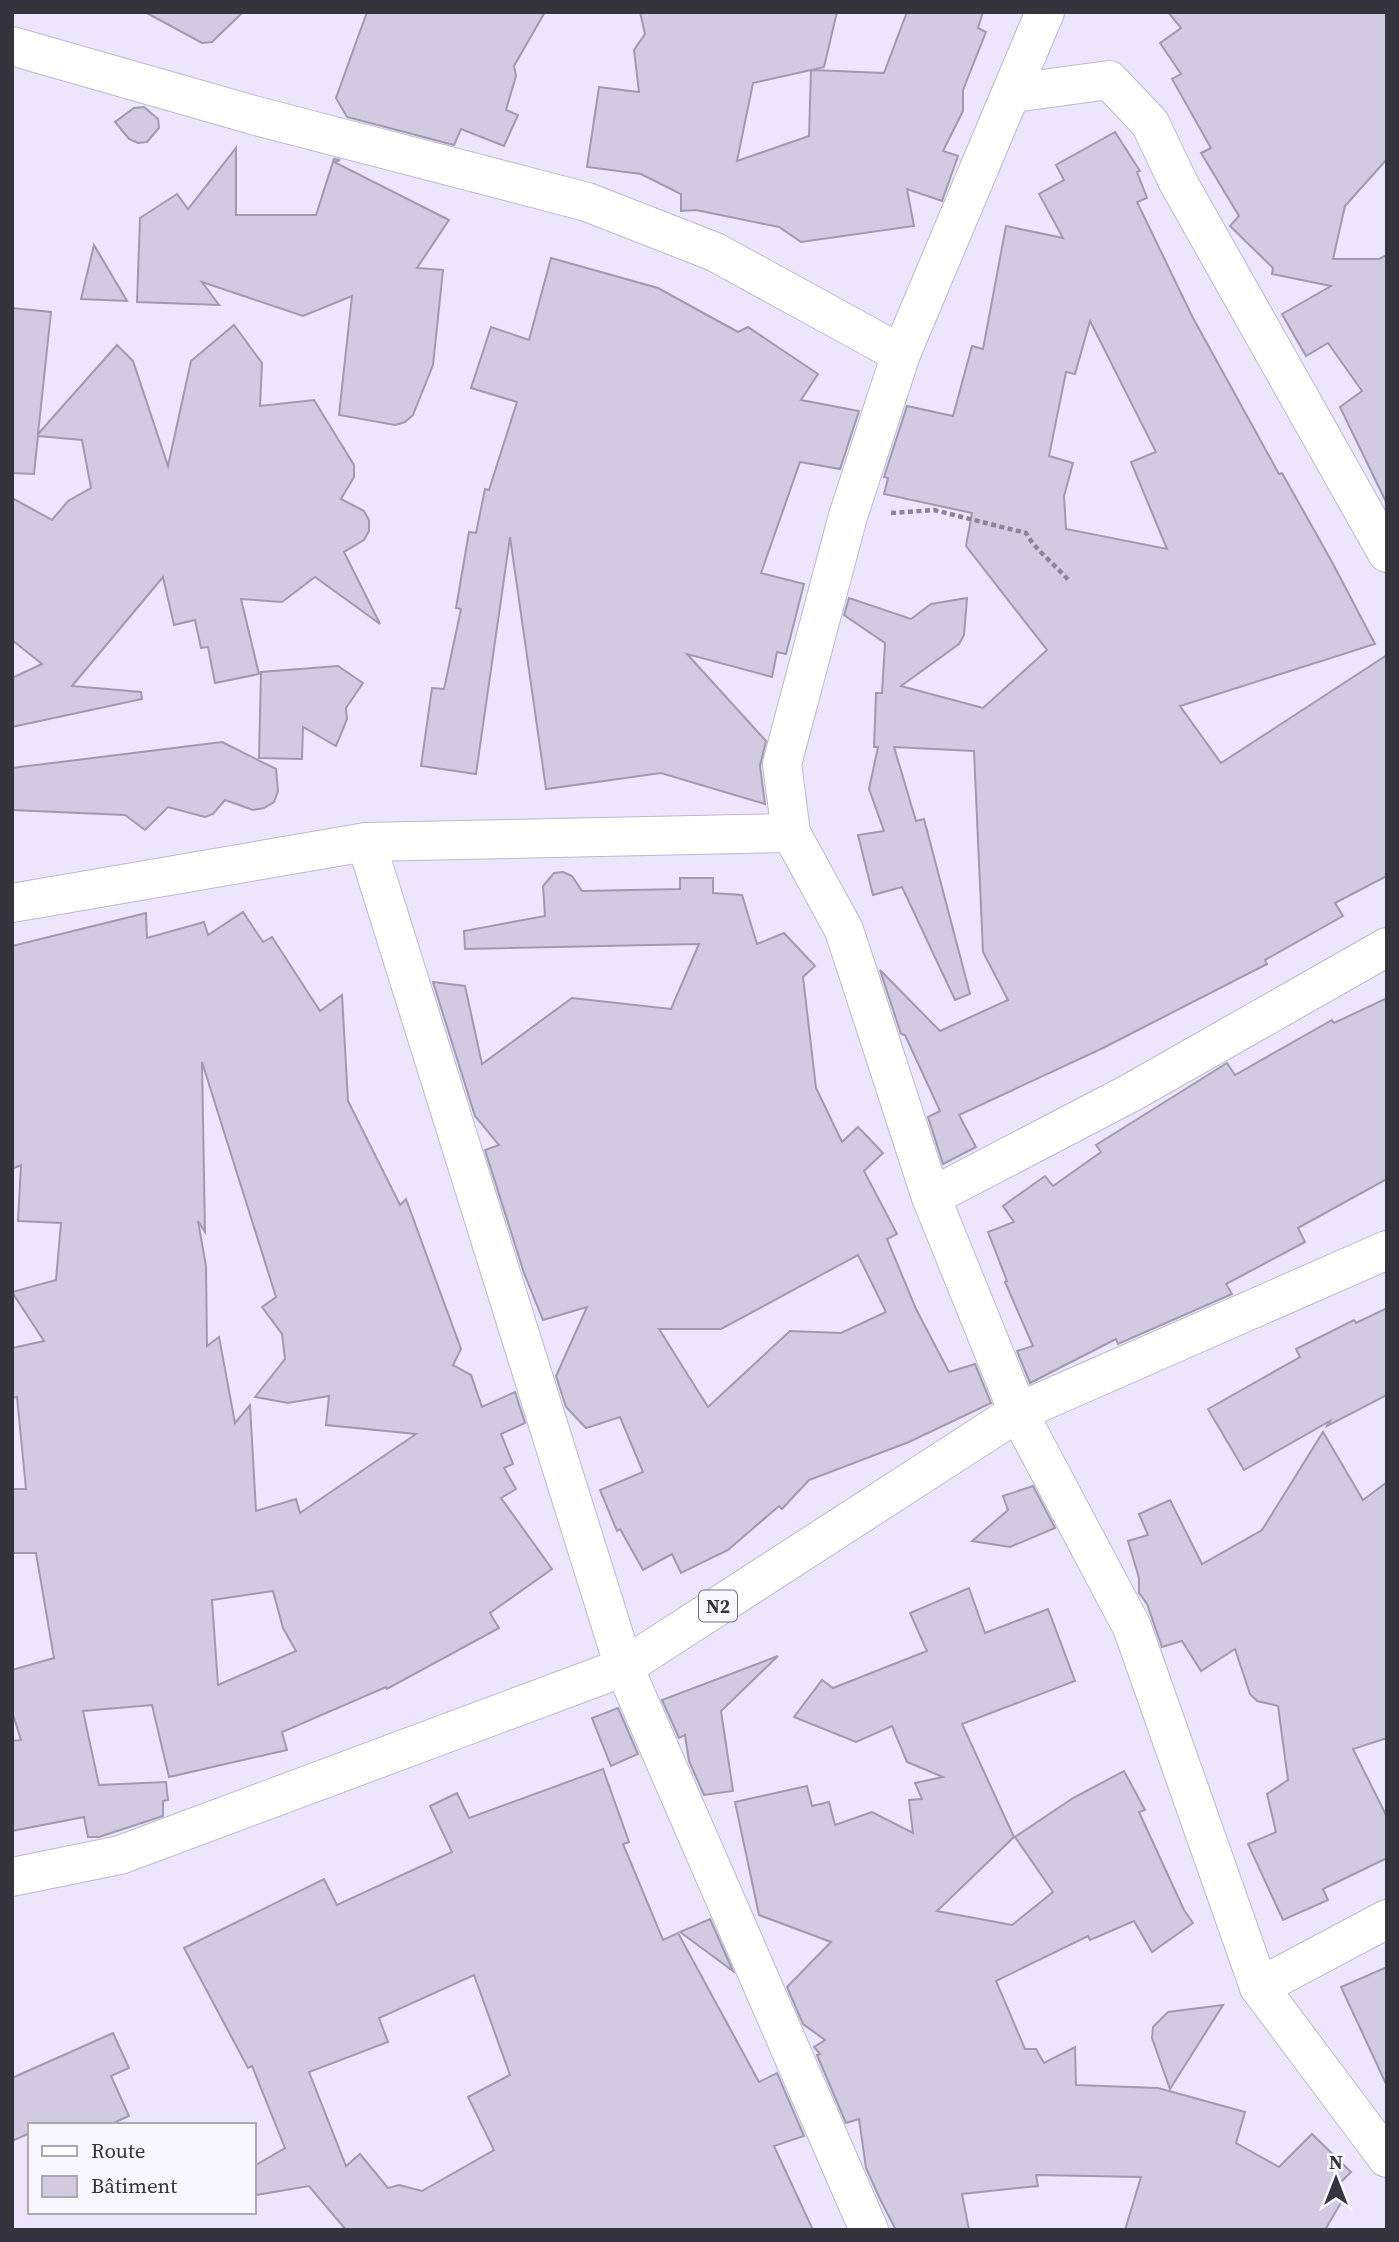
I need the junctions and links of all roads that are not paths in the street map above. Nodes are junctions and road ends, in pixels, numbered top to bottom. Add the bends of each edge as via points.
1 (1045, 12) edge
2 (12, 47) edge
3 (1013, 93) junction
4 (901, 354) junction
5 (1387, 553) edge
6 (791, 833) junction
7 (366, 842) junction
8 (12, 903) edge
9 (1387, 947) edge
10 (931, 1197) junction
11 (1387, 1250) edge
12 (1018, 1412) junction
13 (624, 1667) junction
14 (12, 1877) edge
15 (1387, 1919) edge
16 (1259, 1987) junction
17 (1387, 2158) edge
18 (869, 2230) edge

1 - 3 main road
2 - 4 main road via 587,202 715,252
3 - 4 main road
3 - 5 main road via 1109,80 1150,123 1178,182
4 - 6 main road via 848,516 782,764
6 - 7 main road
6 - 10 main road via 844,930
7 - 8 main road
7 - 13 main road
9 - 10 main road via 1132,1092
10 - 12 main road
11 - 12 main road, N2
12 - 13 main road, N2
12 - 16 main road via 1132,1627
13 - 14 main road, N2 via 120,1855
13 - 18 main road
15 - 16 main road
16 - 17 main road

